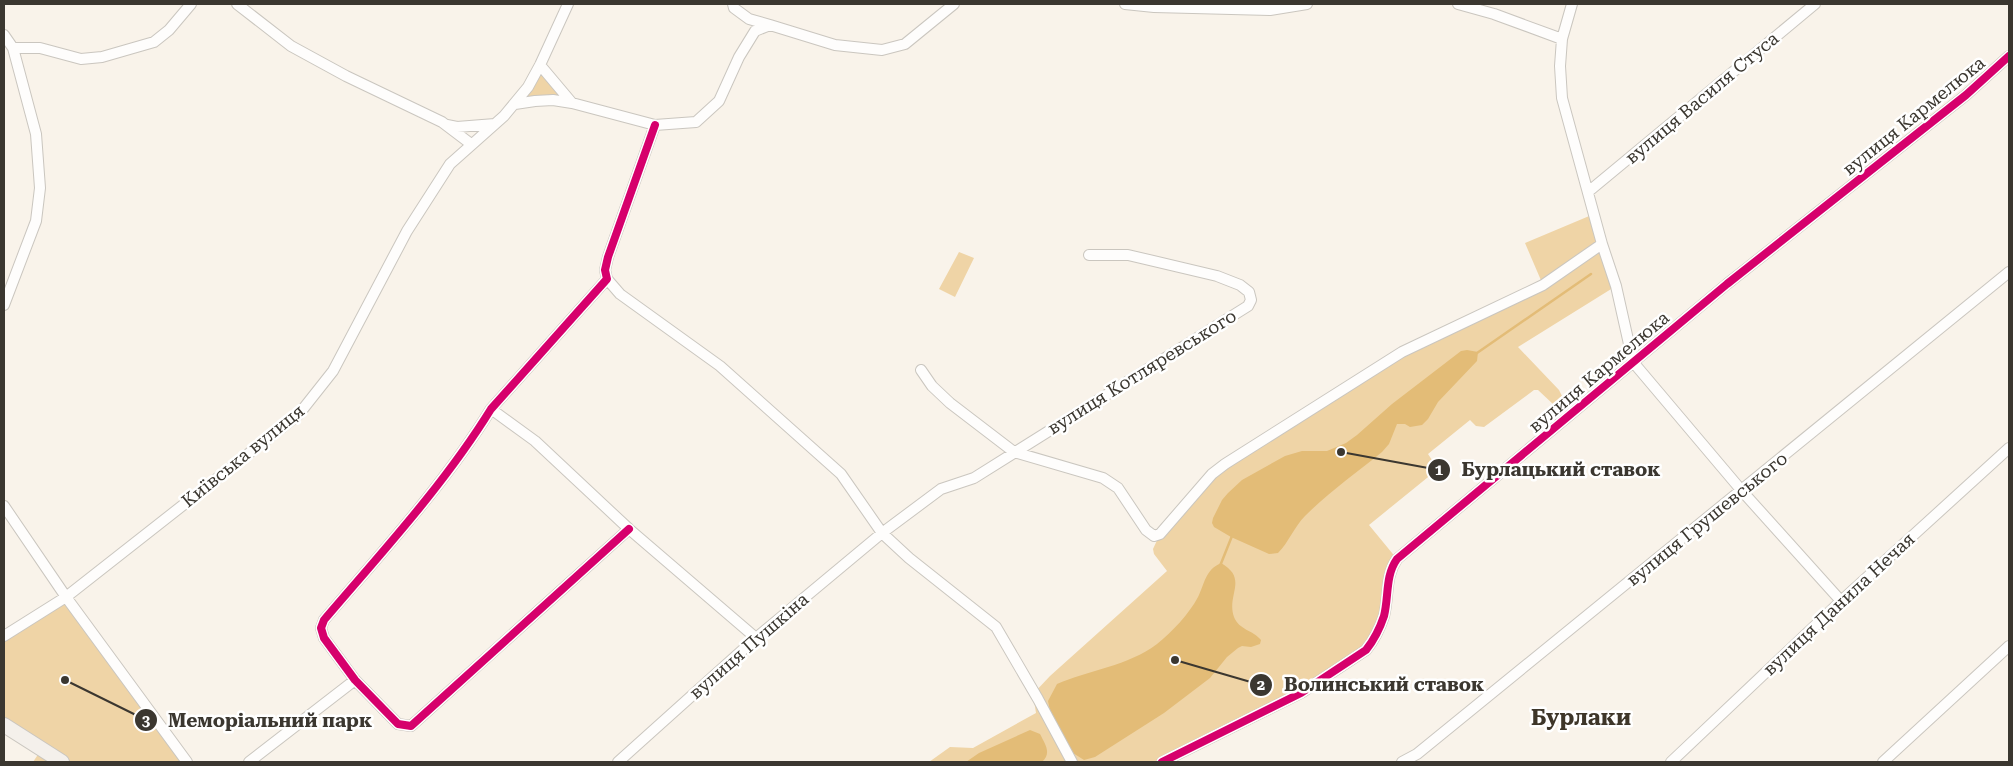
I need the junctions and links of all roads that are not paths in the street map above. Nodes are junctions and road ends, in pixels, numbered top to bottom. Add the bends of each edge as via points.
1 (191, 4) edge
2 (237, 4) edge
3 (568, 4) edge
4 (733, 4) edge
5 (954, 4) edge
6 (1125, 4) edge
7 (1307, 4) edge
8 (1458, 4) edge
9 (1572, 4) edge
10 (1815, 4) edge
11 (770, 25) junction
12 (4, 35) edge
13 (1562, 39) junction
14 (13, 48) junction
15 (2009, 56) edge
16 (540, 65) junction
17 (515, 104) junction
18 (572, 104) junction
19 (495, 124) junction
20 (446, 125) junction
21 (655, 125) junction
22 (471, 144) junction
23 (1588, 192) junction
24 (1602, 244) junction
25 (1089, 255) dead end
26 (2009, 272) edge
27 (607, 279) junction
28 (4, 305) edge
29 (1633, 362) junction
30 (920, 370) dead end
31 (492, 409) junction
32 (2009, 448) edge
33 (1014, 452) junction
34 (1742, 492) junction
35 (4, 506) edge
36 (629, 529) junction
37 (882, 533) junction
38 (66, 597) junction
39 (1841, 601) junction
40 (4, 636) edge
41 (756, 638) junction
42 (2009, 646) edge
43 (355, 680) junction
44 (4, 725) edge
45 (62, 762) edge
46 (187, 762) edge
47 (249, 762) edge
48 (618, 762) edge
49 (1072, 762) edge
50 (1162, 762) edge
51 (1402, 762) edge
52 (1671, 762) edge
53 (1883, 762) edge

1 - 14 street via 159,39 102,57 82,58 40,48
2 - 20 street via 291,46
3 - 16 street, Київська вулиця
4 - 11 street via 749,19
5 - 11 street via 905,44 882,50 835,44
6 - 7 street via 1270,10
8 - 13 street
9 - 13 street
10 - 23 street, вулиця Василя Стуса
11 - 21 street via 755,31 718,101 696,122
12 - 14 street
13 - 23 street via 1562,98
14 - 28 street via 36,134 40,188 36,221
15 - 29 street, вулиця Кармелюка via 1966,95
16 - 17 street, Київська вулиця
16 - 18 street
17 - 18 street via 544,100
17 - 19 street, Київська вулиця
18 - 21 street
19 - 20 street
19 - 22 street, Київська вулиця
20 - 22 street
21 - 27 street via 608,257
22 - 38 street, Київська вулиця via 450,164 407,230 334,371 299,414
23 - 24 street
24 - 29 street via 1616,286
24 - 33 street via 1543,285 1402,352 1225,464 1212,474 1160,534 1154,536 1146,530 1118,488 1103,478
25 - 33 street, вулиця Котляревського via 1128,255 1217,276 1240,285 1249,292 1251,300 1248,306
26 - 34 street, вулиця Грушевського
27 - 31 street
27 - 37 street via 620,294 720,366 841,474
29 - 34 street
29 - 50 street, вулиця Кармелюка via 1397,559 1390,572 1384,616 1366,650 1301,692
30 - 33 street via 950,403
31 - 36 street via 535,441
31 - 43 street via 409,521 324,620 321,628 324,638
32 - 39 street, вулиця Данила Нечая
33 - 37 street, вулиця Котляревського via 974,478 942,489
34 - 39 street
34 - 51 street, вулиця Грушевського via 1418,754
35 - 38 street
36 - 41 street
36 - 43 street via 411,726 398,724
37 - 41 street, вулиця Пушкіна
37 - 49 street via 908,558 996,627
38 - 40 street, Київська вулиця
38 - 46 street
39 - 52 street, вулиця Данила Нечая
41 - 48 street, вулиця Пушкіна
42 - 53 street
43 - 47 street
44 - 45 main road

